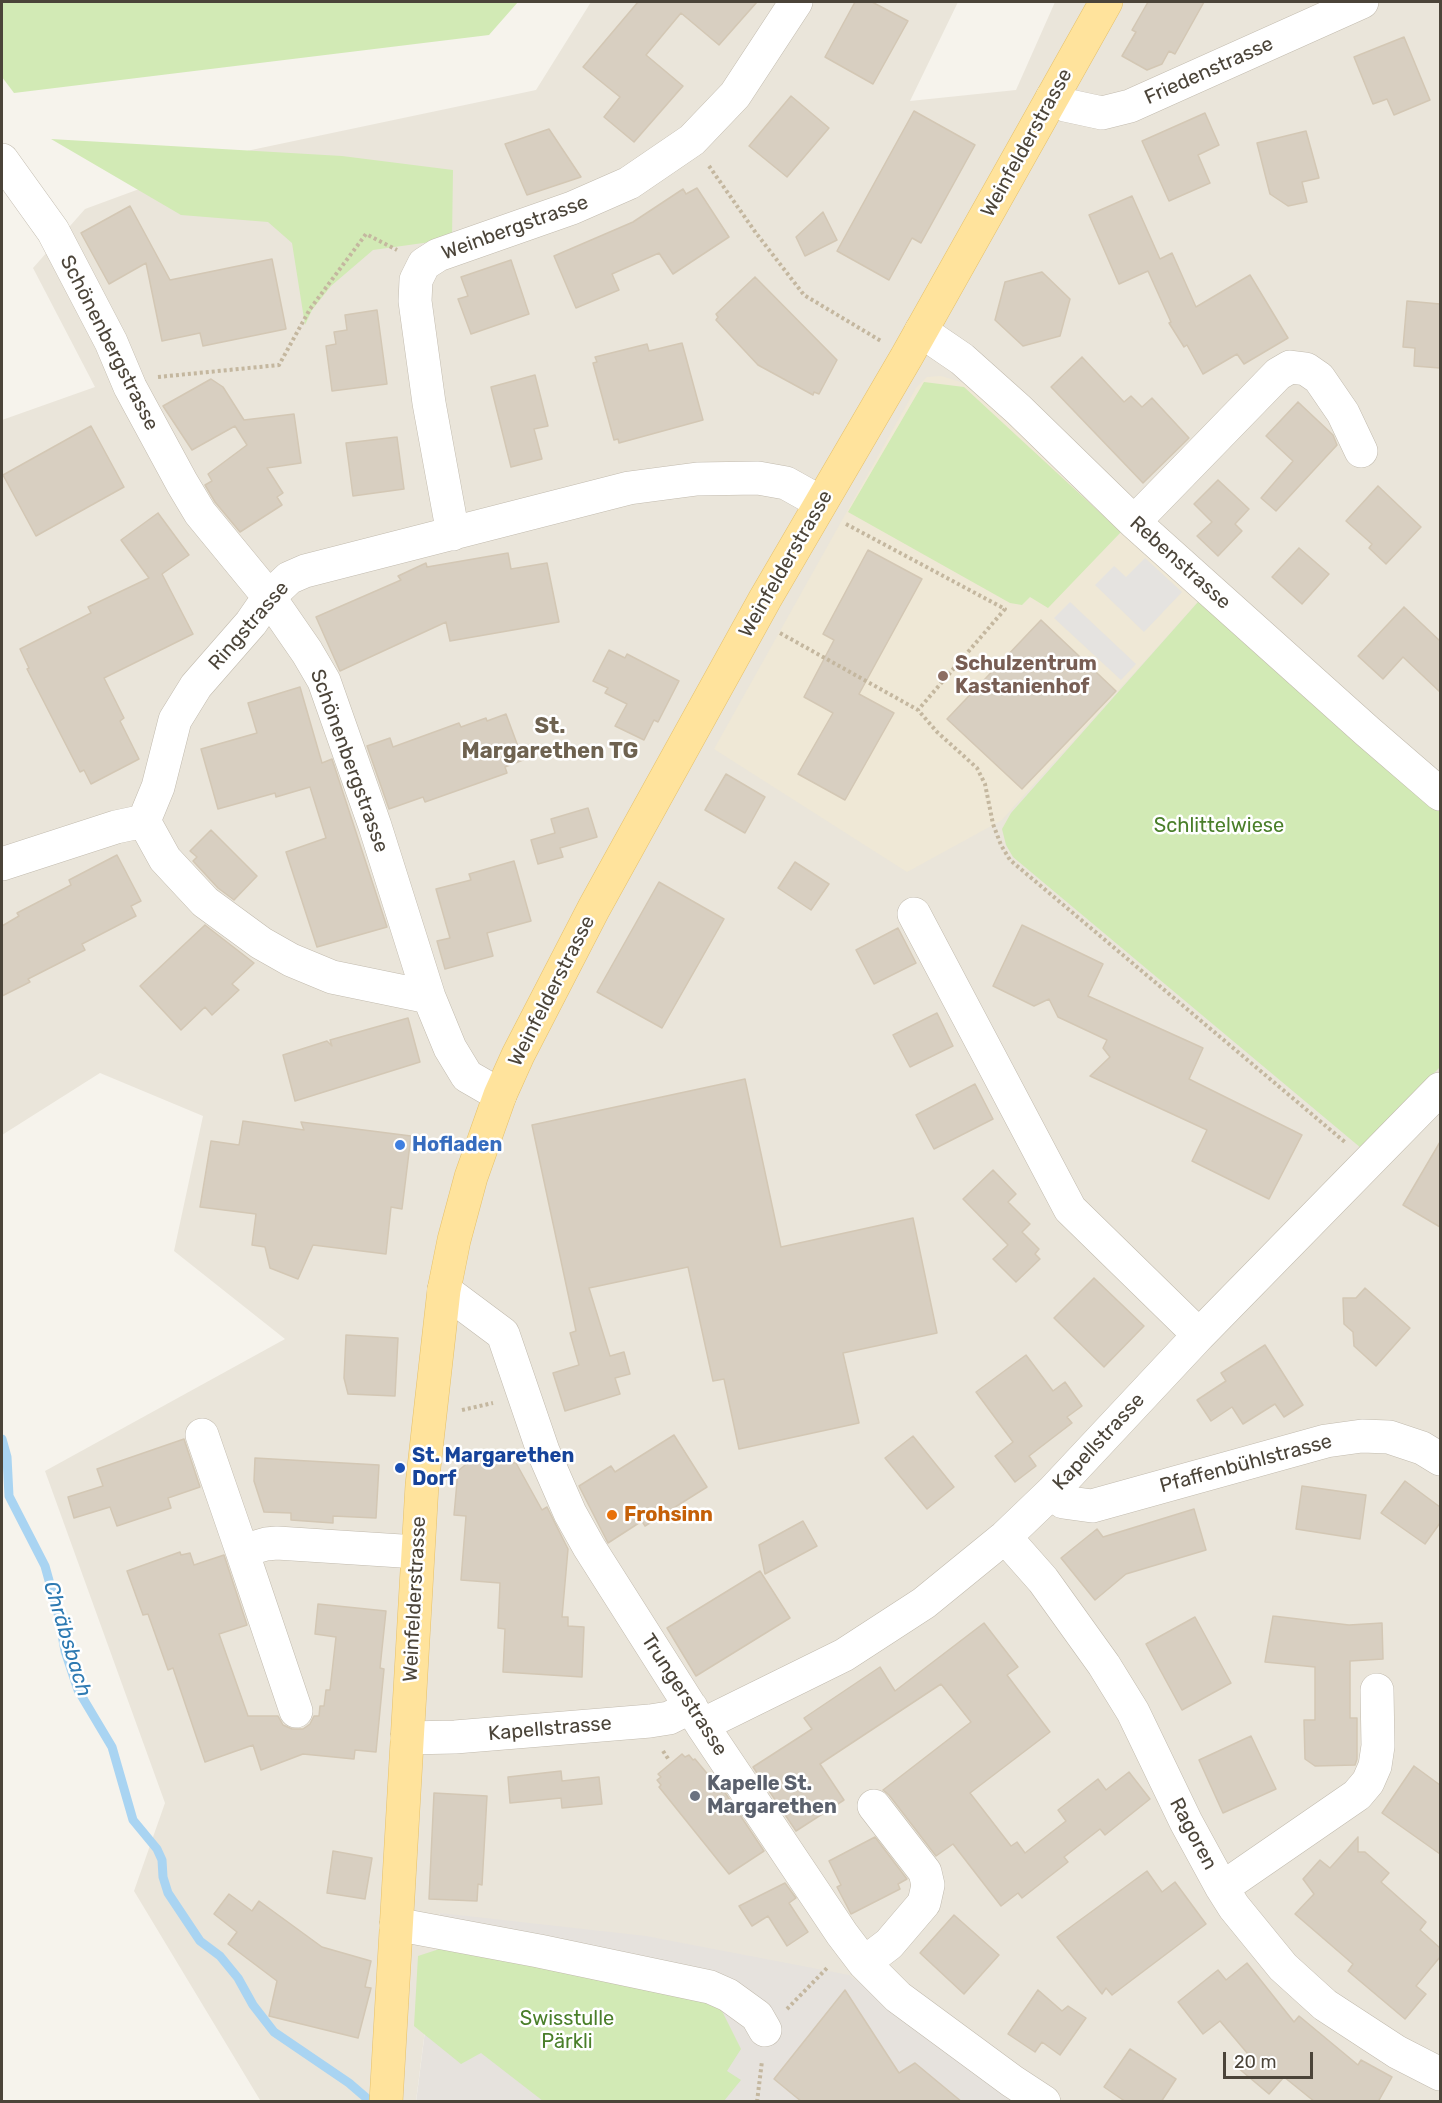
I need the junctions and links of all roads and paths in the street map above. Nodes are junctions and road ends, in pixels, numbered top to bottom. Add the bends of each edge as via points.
1 (796, 2) edge
2 (1106, 2) edge
3 (1362, 2) edge
4 (1052, 98) junction
5 (692, 140) junction
6 (2, 159) edge
7 (424, 264) junction
8 (914, 344) junction
9 (130, 387) junction
10 (1361, 451) dead end
11 (819, 505) junction
12 (1134, 522) junction
13 (453, 534) junction
14 (269, 597) junction
15 (775, 630) dead end
16 (918, 710) junction
17 (1440, 794) edge
18 (144, 820) junction
19 (2, 864) edge
20 (914, 914) dead end
21 (429, 997) junction
22 (1440, 1089) edge
23 (500, 1095) junction
24 (1369, 1163) junction
25 (444, 1290) junction
26 (1199, 1335) junction
27 (525, 1396) junction
28 (453, 1412) dead end
29 (202, 1435) dead end
30 (1440, 1458) edge
31 (1052, 1492) junction
32 (1005, 1537) junction
33 (242, 1551) junction
34 (417, 1552) junction
35 (1377, 1690) dead end
36 (296, 1711) dead end
37 (696, 1716) junction
38 (407, 1738) junction
39 (874, 1806) dead end
40 (1222, 1888) junction
41 (396, 1926) junction
42 (864, 1964) junction
43 (765, 2030) dead end
44 (1440, 2074) edge
45 (386, 2097) edge
46 (1044, 2102) edge

1 - 5 street, Weinbergstrasse via 735,95
2 - 4 main road, Weinfelderstrasse
3 - 4 street, Friedenstrasse via 1130,106 1102,113
4 - 8 main road, Weinfelderstrasse
5 - 7 street, Weinbergstrasse via 629,183 572,208 438,255
5 - 8 path via 804,295
6 - 9 street, Schönenbergstrasse via 53,231
7 - 9 path via 366,234 310,309 279,365 148,378
7 - 13 street, Weinbergstrasse via 416,280 416,301 429,403
8 - 11 main road, Weinfelderstrasse
8 - 12 street, Rebenstrasse via 962,360
9 - 14 street, Schönenbergstrasse via 200,513
10 - 12 street via 1343,413 1319,378 1306,369 1290,367 1278,374
11 - 13 street, Ringstrasse via 786,483 758,478 697,479 629,488
11 - 16 path via 1005,609
11 - 23 main road, Weinfelderstrasse via 594,908
12 - 17 street, Rebenstrasse
13 - 14 street, Ringstrasse via 305,571 289,578
14 - 18 street, Ringstrasse via 196,686 175,720 158,788
14 - 21 street, Schönenbergstrasse via 324,681
15 - 16 path
16 - 24 path via 977,768 985,784 997,834 1010,860
18 - 19 street
18 - 21 street via 165,859 205,902 261,944 332,977
20 - 26 street via 1070,1209
21 - 23 street, Schönenbergstrasse via 450,1048 467,1076
22 - 24 street, Kapellstrasse
23 - 25 main road, Weinfelderstrasse via 465,1196
24 - 26 street, Kapellstrasse
25 - 27 street, Trungerstrasse via 502,1334
25 - 34 main road, Weinfelderstrasse
26 - 31 street, Kapellstrasse
27 - 28 path
27 - 37 street, Trungerstrasse via 570,1513
29 - 33 street
30 - 31 street, Pfaffenbühlstrasse via 1389,1437 1362,1436 1326,1441 1092,1506 1063,1502
31 - 32 street, Kapellstrasse
32 - 37 street, Kapellstrasse via 924,1603 844,1655
32 - 40 street, Ragoren via 1043,1580 1133,1712
33 - 34 street via 277,1543
33 - 36 street
34 - 38 main road, Weinfelderstrasse
35 - 40 street via 1376,1766 1358,1795
37 - 38 street, Kapellstrasse
37 - 42 street, Trungerstrasse
38 - 41 main road, Weinfelderstrasse
39 - 42 street via 925,1872 928,1885 924,1903 889,1944
40 - 44 street, Ragoren via 1283,1968 1325,2005 1397,2052
41 - 43 street via 710,1987 757,2016
41 - 45 main road, Weinfelderstrasse
42 - 46 street, Trungerstrasse via 931,2023

